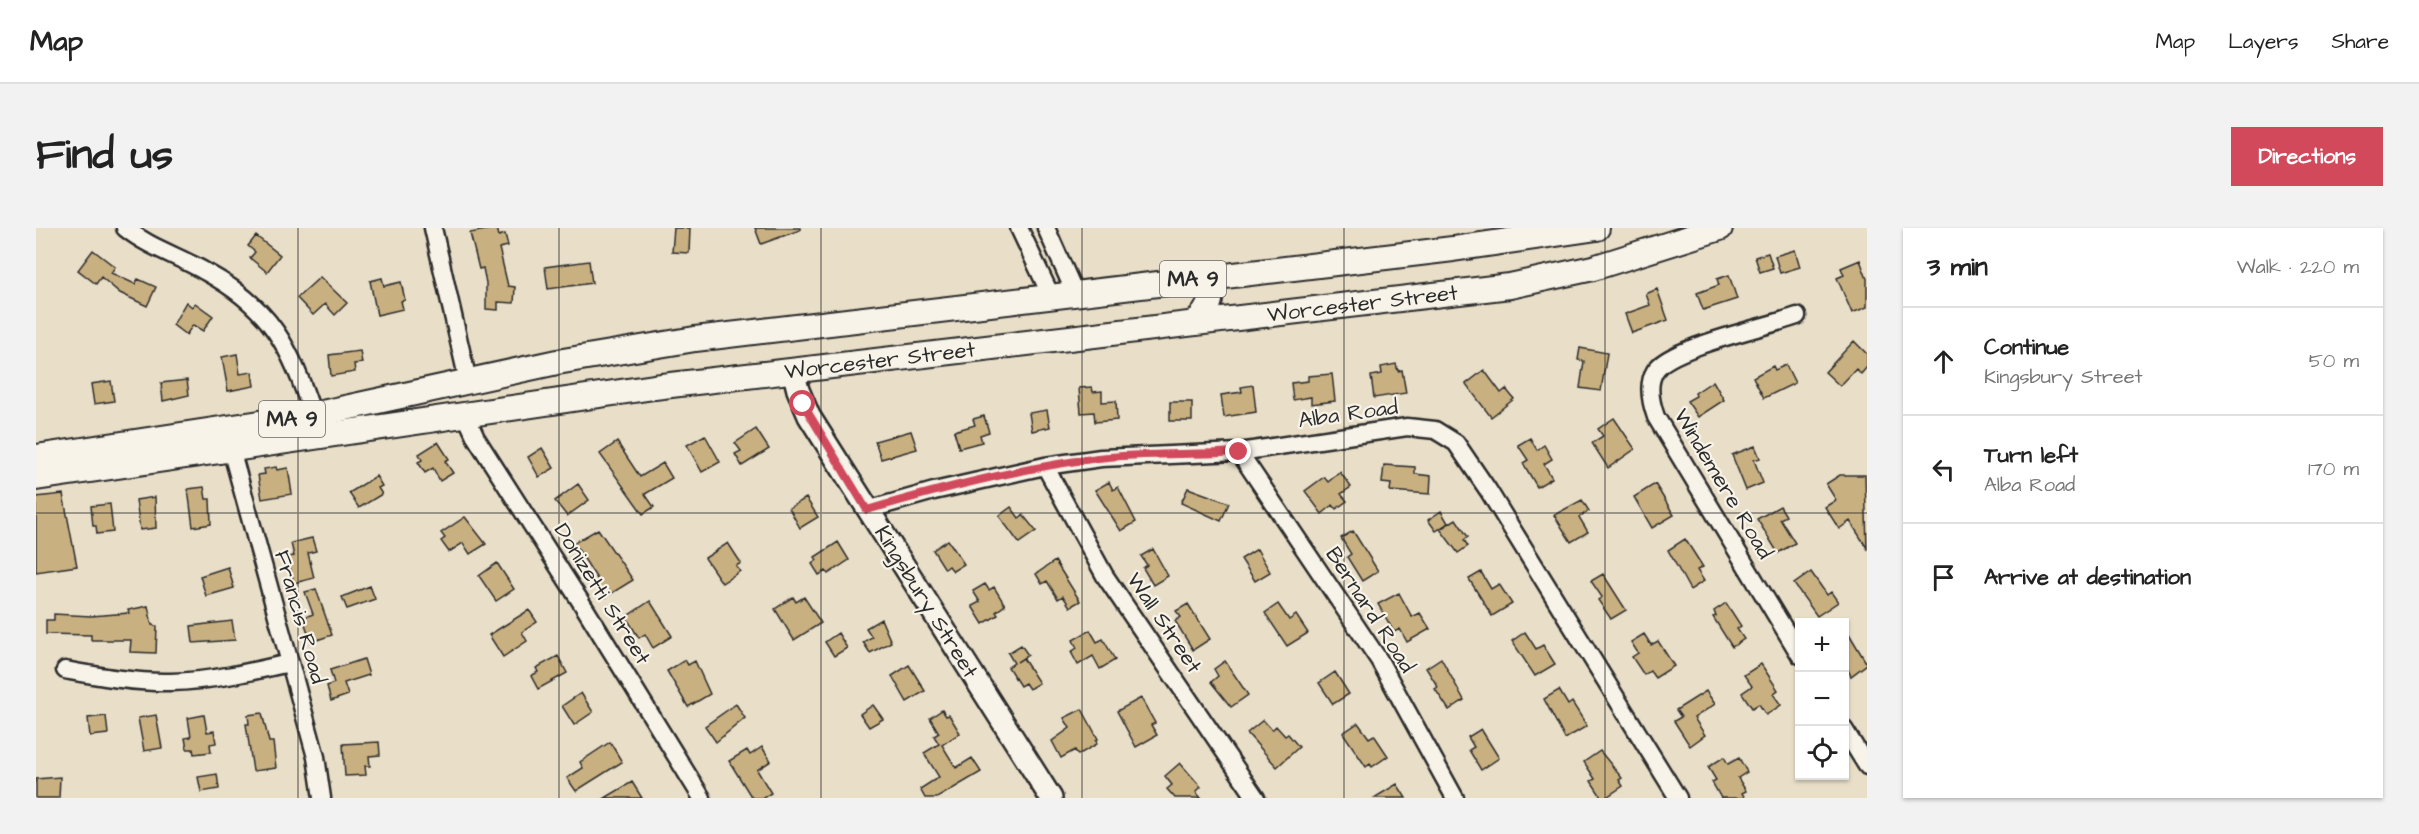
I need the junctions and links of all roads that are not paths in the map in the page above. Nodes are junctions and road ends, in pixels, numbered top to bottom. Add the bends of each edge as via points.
1 (125, 228) edge
2 (433, 228) edge
3 (1019, 228) edge
4 (1046, 228) edge
5 (1597, 228) edge
6 (1720, 228) edge
7 (1200, 278) junction
8 (1075, 293) junction
9 (1051, 296) junction
10 (1797, 316) dead end
11 (1195, 323) junction
12 (545, 364) junction
13 (793, 370) junction
14 (468, 381) junction
15 (548, 402) junction
16 (465, 414) junction
17 (313, 415) junction
18 (231, 449) junction
19 (1239, 452) junction
20 (36, 457) edge
21 (1045, 466) junction
22 (36, 478) edge
23 (867, 510) junction
24 (1795, 647) edge
25 (289, 663) junction
26 (65, 669) dead end
27 (1849, 736) edge
28 (1867, 766) edge
29 (322, 798) edge
30 (702, 798) edge
31 (1051, 798) edge
32 (1256, 798) edge
33 (1455, 798) edge
34 (1678, 798) edge

1 - 17 street via 141,241 207,272 249,300 279,332 297,367
2 - 14 street
3 - 9 street
4 - 8 street
5 - 7 highway, Worcester Street / MA 9
6 - 11 highway, Worcester Street / MA 9 via 1593,268 1519,285
7 - 8 highway, Worcester Street / MA 9
7 - 11 highway via 1210,289 1210,300 1206,312
8 - 9 highway, Worcester Street / MA 9
9 - 12 highway, Worcester Street / MA 9 via 723,335
10 - 24 street, Windemere Road via 1708,342 1663,361 1654,373 1650,401
11 - 13 highway, Worcester Street / MA 9
12 - 14 highway, Worcester Street / MA 9
12 - 15 highway via 541,386
13 - 15 highway, Worcester Street / MA 9
13 - 23 main road, Kingsbury Street via 806,410
14 - 17 highway, Worcester Street / MA 9
15 - 16 highway, Worcester Street / MA 9
16 - 18 highway, Worcester Street / MA 9
16 - 30 street, Donizetti Street via 476,438
17 - 20 highway, Worcester Street / MA 9
18 - 22 highway, Worcester Street / MA 9
18 - 25 street, Francis Road
19 - 21 street, Alba Road via 1101,458
19 - 33 street, Bernard Road via 1378,660
19 - 34 street, Alba Road via 1407,427 1435,430 1456,443
21 - 23 street, Alba Road
21 - 32 street, Wall Street via 1105,576
23 - 31 main road, Kingsbury Street
25 - 26 street via 227,677 170,682
25 - 29 street, Francis Road via 316,757
27 - 28 street

